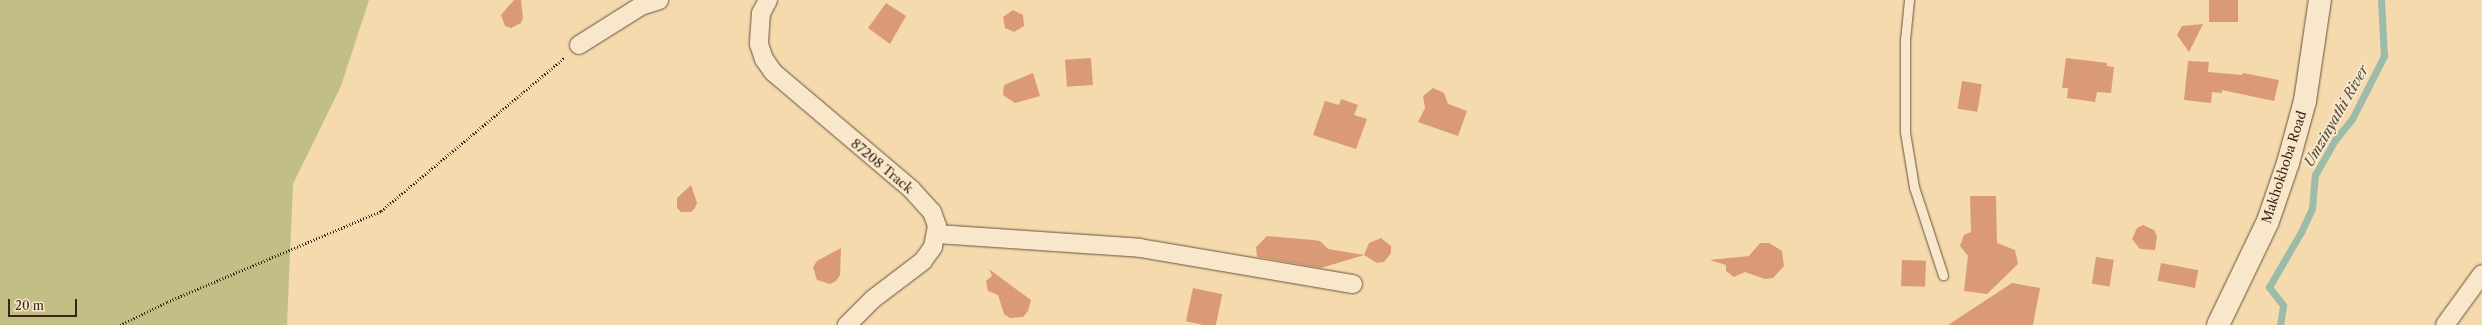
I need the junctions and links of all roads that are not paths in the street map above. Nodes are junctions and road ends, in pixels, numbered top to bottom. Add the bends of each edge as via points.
1 (659, 0) edge
2 (768, 0) edge
3 (1909, 0) edge
4 (2320, 0) edge
5 (580, 45) road end
6 (937, 234) junction
7 (2482, 274) edge
8 (1944, 275) dead end
9 (1353, 284) dead end
10 (847, 325) edge
11 (2218, 325) edge
12 (2445, 325) edge

1 - 5 street via 641,6
2 - 6 street, 87208 Track via 761,13 759,44 764,59 773,72 912,190 932,212
3 - 8 lane via 1905,40 1904,132 1914,187
4 - 11 street, Makhokhoba Road via 2305,101 2288,163 2265,228
6 - 9 street via 1140,248
6 - 10 street via 933,247 923,261 873,299
7 - 12 street

